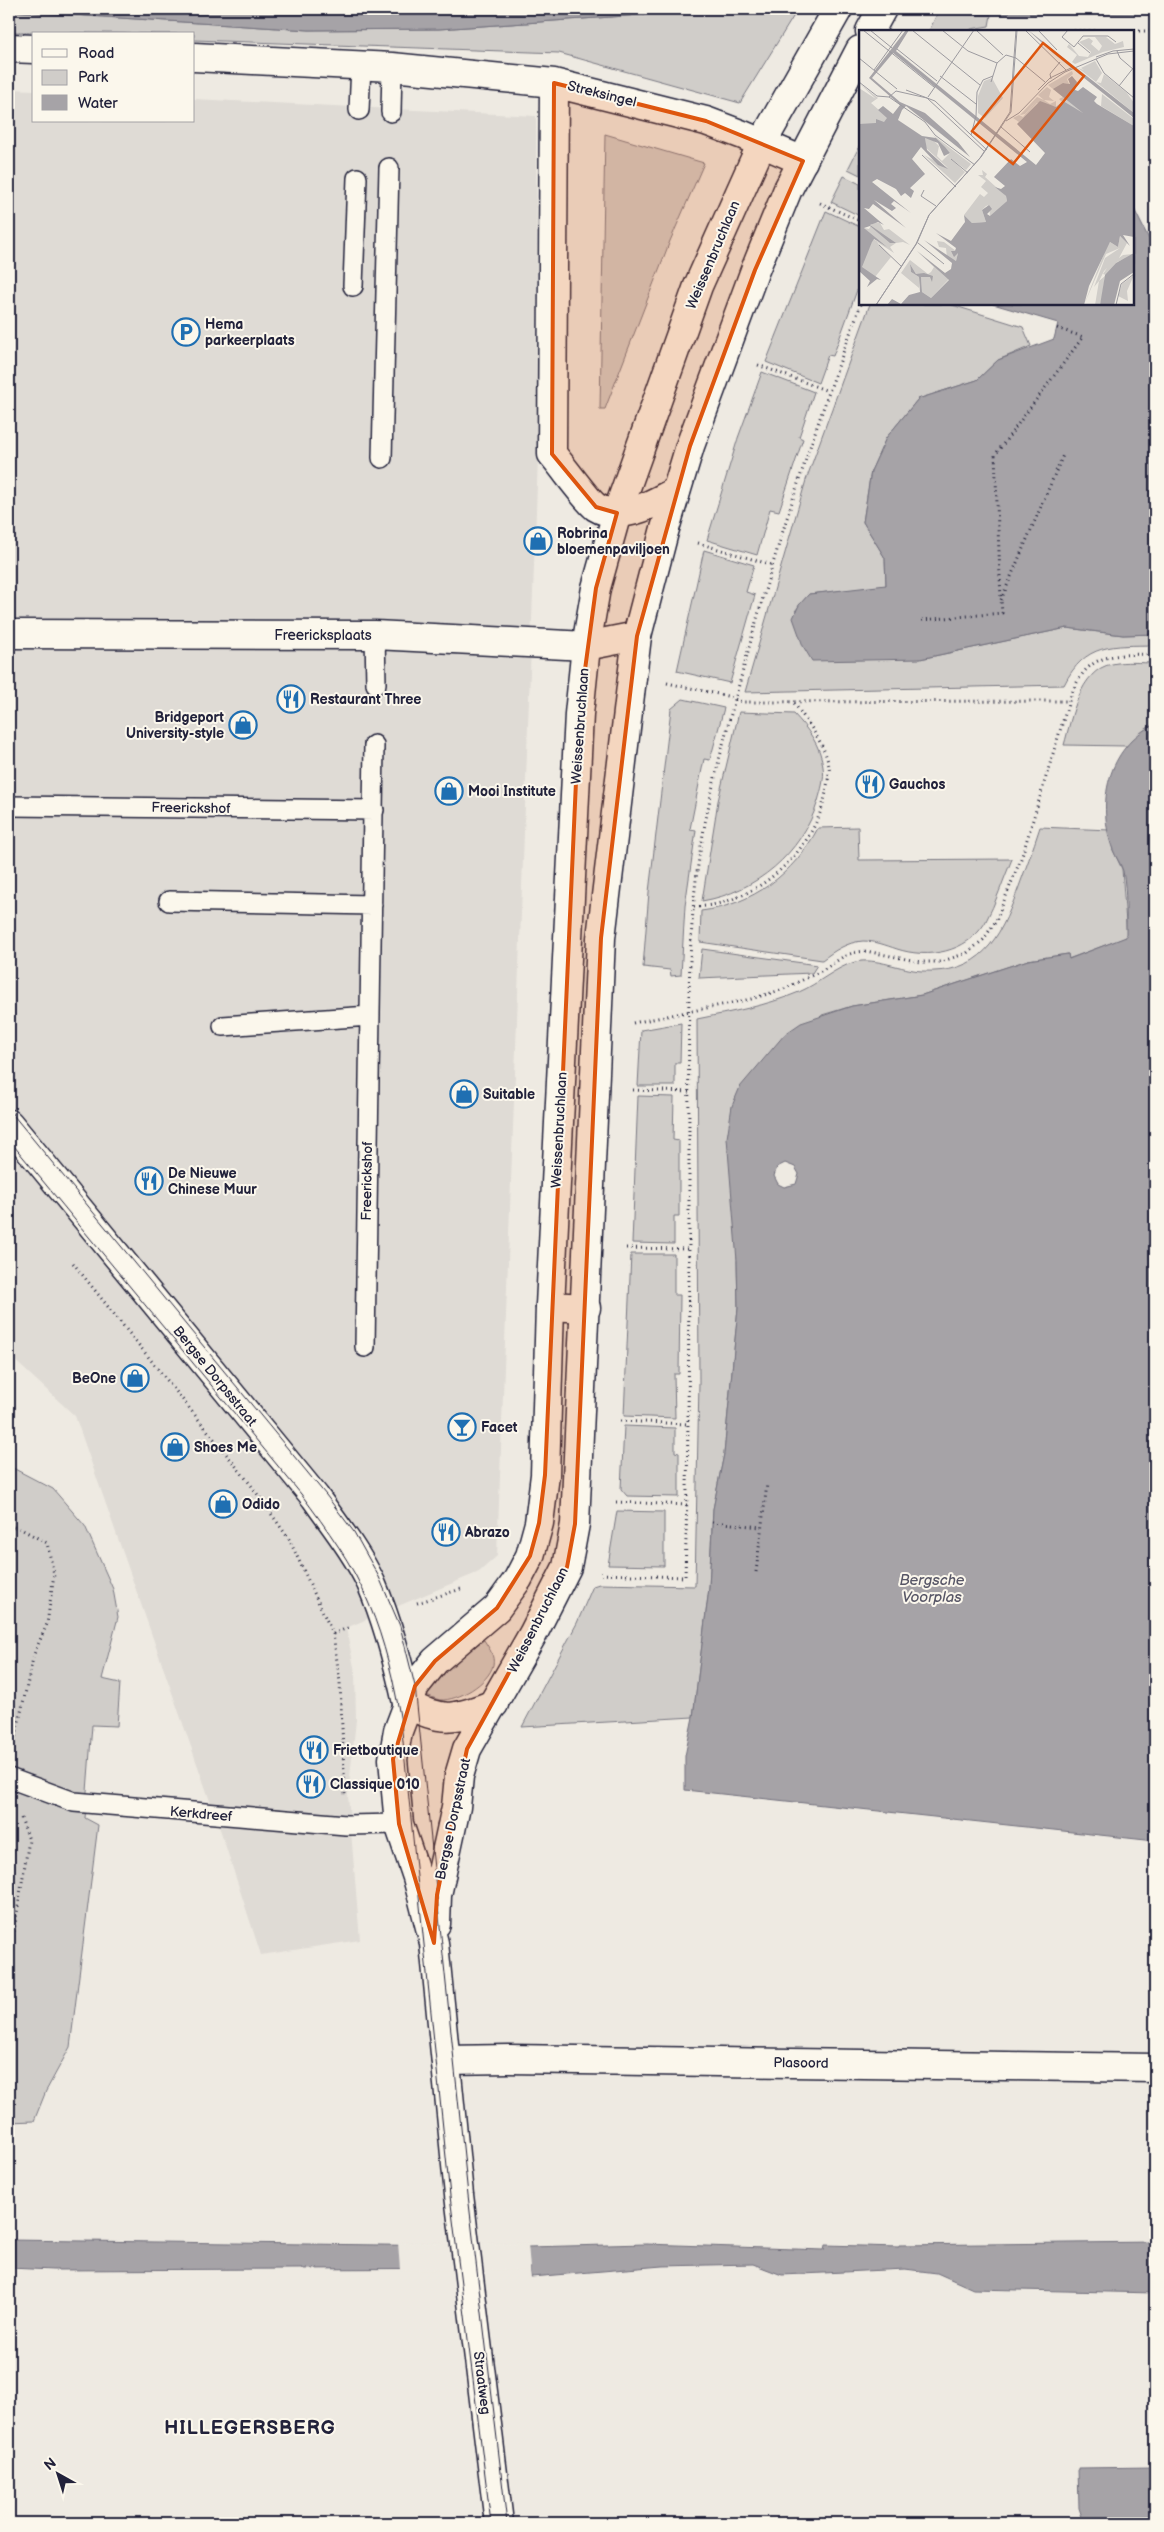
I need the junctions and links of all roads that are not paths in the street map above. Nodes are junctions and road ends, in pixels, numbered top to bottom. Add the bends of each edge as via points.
1 (882, 9) edge
2 (835, 14) edge
3 (871, 30) edge
4 (9, 48) edge
5 (32, 49) edge
6 (859, 52) edge
7 (195, 57) edge
8 (361, 65) junction
9 (392, 67) junction
10 (554, 83) junction
11 (360, 110) dead end
12 (391, 112) dead end
13 (762, 143) junction
14 (803, 161) junction
15 (389, 168) dead end
16 (356, 178) dead end
17 (353, 286) dead end
18 (382, 458) dead end
19 (676, 491) junction
20 (617, 513) junction
21 (9, 634) edge
22 (375, 636) junction
23 (637, 636) junction
24 (586, 646) junction
25 (376, 684) dead end
26 (374, 745) dead end
27 (9, 806) edge
28 (374, 810) junction
29 (169, 901) dead end
30 (372, 905) junction
31 (370, 1016) junction
32 (223, 1026) dead end
33 (9, 1124) edge
34 (550, 1306) junction
35 (586, 1308) junction
36 (365, 1347) dead end
37 (545, 1475) junction
38 (578, 1476) junction
39 (407, 1703) junction
40 (494, 1704) junction
41 (9, 1778) edge
42 (399, 1824) junction
43 (434, 1943) junction
44 (446, 2060) junction
45 (1155, 2068) edge
46 (465, 2242) joint
47 (499, 2523) edge

1 - 3 street
2 - 13 street, Weissenbruchlaan
4 - 5 street
6 - 14 street, Weissenbruchlaan
7 - 8 street, Streksingel
8 - 9 street, Streksingel
8 - 11 lane
9 - 10 street, Streksingel
9 - 12 lane
10 - 13 street, Streksingel via 706,121
10 - 20 street via 552,454 596,507
13 - 14 street, Streksingel
13 - 20 street, Weissenbruchlaan via 698,286
14 - 19 street, Weissenbruchlaan via 788,189 724,352
15 - 18 lane
16 - 17 lane
19 - 20 street via 646,508
19 - 23 street, Weissenbruchlaan
20 - 24 street, Weissenbruchlaan via 596,588
21 - 22 street, Freericksplaats
22 - 24 street, Freericksplaats
22 - 25 lane
23 - 24 street, Freericksplaats
23 - 35 street, Weissenbruchlaan via 601,938
24 - 34 street, Weissenbruchlaan via 579,714
26 - 28 lane, Freerickshof
27 - 28 lane, Freerickshof
28 - 30 lane, Freerickshof
29 - 30 lane
30 - 31 lane, Freerickshof
31 - 32 lane
31 - 36 lane, Freerickshof
33 - 39 street, Bergse Dorpsstraat via 315,1497 342,1536 370,1581 383,1614 396,1650
34 - 35 street
34 - 37 street, Weissenbruchlaan
35 - 38 street, Weissenbruchlaan
37 - 38 street
37 - 39 street, Weissenbruchlaan via 539,1522 530,1556 518,1579 497,1608 424,1673
38 - 40 street, Weissenbruchlaan via 575,1524 567,1566
39 - 40 street via 437,1718 470,1713
39 - 42 street, Bergse Dorpsstraat via 393,1759
40 - 43 street, Bergse Dorpsstraat via 467,1749 459,1776 456,1807 437,1896
41 - 42 lane, Kerkdreef via 74,1802 346,1825
42 - 43 street, Bergse Dorpsstraat
43 - 44 street, Bergse Dorpsstraat
44 - 45 street, Plasoord
44 - 46 street, Bergse Dorpsstraat
46 - 47 street, Straatweg

